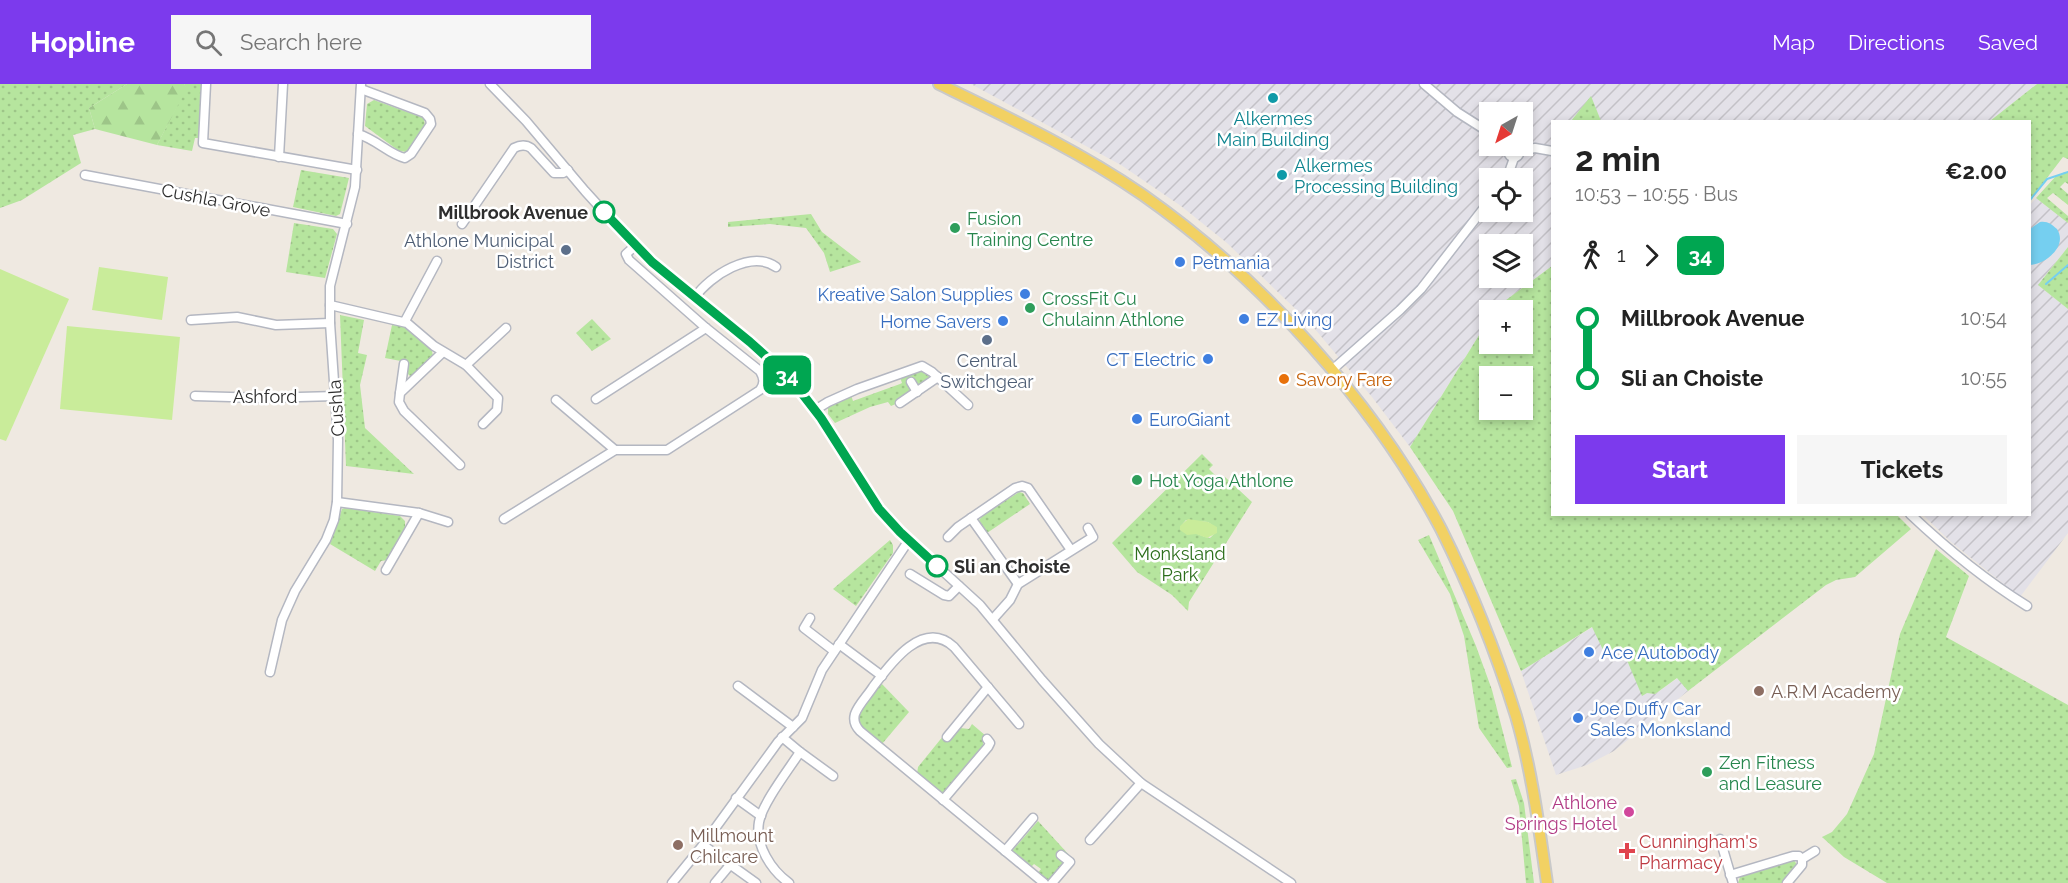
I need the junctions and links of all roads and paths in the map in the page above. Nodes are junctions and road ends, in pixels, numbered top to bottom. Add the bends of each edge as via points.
1 (206, 84) edge
2 (283, 84) edge
3 (490, 84) edge
4 (939, 84) edge
5 (1424, 84) edge
6 (361, 87) edge
7 (1479, 125) edge
8 (358, 134) junction
9 (1533, 149) edge
10 (1551, 151) edge
11 (279, 157) junction
12 (357, 170) junction
13 (568, 171) junction
14 (85, 175) dead end
15 (1479, 214) edge
16 (347, 224) junction
17 (461, 224) dead end
18 (635, 246) junction
19 (437, 261) dead end
20 (776, 267) dead end
21 (695, 297) junction
22 (330, 305) junction
23 (190, 320) dead end
24 (405, 321) junction
25 (330, 323) junction
26 (506, 328) dead end
27 (706, 328) junction
28 (443, 351) junction
29 (404, 364) dead end
30 (466, 365) junction
31 (1332, 370) junction
32 (938, 377) junction
33 (911, 382) dead end
34 (916, 392) junction
35 (400, 393) junction
36 (195, 396) dead end
37 (336, 396) junction
38 (596, 399) dead end
39 (556, 400) dead end
40 (900, 403) dead end
41 (969, 405) dead end
42 (815, 410) junction
43 (483, 424) dead end
44 (615, 450) junction
45 (460, 465) dead end
46 (337, 502) junction
47 (419, 513) junction
48 (1912, 516) edge
49 (971, 518) junction
50 (504, 519) dead end
51 (448, 522) dead end
52 (1088, 528) dead end
53 (948, 537) dead end
54 (909, 540) junction
55 (1071, 550) junction
56 (386, 570) dead end
57 (910, 574) dead end
58 (1018, 584) junction
59 (959, 586) junction
60 (2026, 606) dead end
61 (810, 618) dead end
62 (993, 619) junction
63 (837, 647) junction
64 (270, 672) dead end
65 (882, 676) junction
66 (738, 686) dead end
67 (988, 687) junction
68 (1019, 724) dead end
69 (794, 727) junction
70 (947, 736) dead end
71 (782, 737) junction
72 (987, 739) dead end
73 (800, 752) junction
74 (833, 776) dead end
75 (1141, 783) junction
76 (736, 798) junction
77 (943, 800) junction
78 (761, 816) junction
79 (1033, 818) dead end
80 (1720, 839) dead end
81 (1090, 840) dead end
82 (703, 845) junction
83 (1005, 851) junction
84 (1815, 851) dead end
85 (1061, 855) dead end
86 (1802, 859) junction
87 (730, 865) junction
88 (1732, 879) edge
89 (672, 883) edge
90 (715, 883) edge
91 (756, 883) edge
92 (789, 883) edge
93 (1044, 883) edge
94 (1052, 883) edge
95 (1291, 883) edge
96 (1546, 883) edge
97 (1787, 883) edge

1 - 11 street via 199,143
2 - 11 street
3 - 13 street
4 - 31 main road via 1040,133 1143,195 1240,273
5 - 7 street
6 - 8 street, Cushla
6 - 8 street, Cushla via 425,113 431,123 405,158 373,138
8 - 12 street, Cushla
9 - 10 street
11 - 12 street
12 - 16 street, Cushla
13 - 17 street via 554,173 531,148 518,146
13 - 18 street
14 - 16 street, Cushla Grove
15 - 31 street via 1421,289
16 - 22 street, Cushla via 330,286
18 - 21 street
18 - 27 street via 626,254 629,260
19 - 24 street
20 - 21 street via 751,262 719,273
21 - 42 street via 780,368
22 - 24 street
22 - 25 street, Cushla
23 - 25 street via 237,317 276,325
24 - 28 street
25 - 37 street, Cushla
26 - 30 street
27 - 38 street
27 - 44 street via 760,371 764,378 760,390 667,450
28 - 30 street
28 - 35 street
29 - 35 street
30 - 43 street via 498,398 497,410
31 - 96 main road via 1389,445 1420,494 1473,600 1516,717 1534,792
32 - 34 street
32 - 41 street
32 - 42 street via 919,367 858,388
33 - 34 street
34 - 40 street
35 - 45 street via 404,411
36 - 37 street, Ashford
37 - 46 street, Cushla
39 - 44 street
42 - 54 street via 879,509
44 - 50 street
46 - 47 street
46 - 64 street, Cushla via 326,540 282,620
47 - 51 street
47 - 56 street
48 - 60 street via 2003,592
49 - 53 street
49 - 55 street via 1022,486 1028,488
49 - 58 street
52 - 55 street via 1093,537
54 - 59 street
54 - 63 street
55 - 58 street
57 - 59 street via 944,595 949,596
58 - 62 street
59 - 62 street
61 - 63 street via 804,628
62 - 75 street via 1085,729
63 - 65 street
63 - 69 street
65 - 67 street via 907,647 942,638
65 - 77 street via 856,710 855,725
66 - 69 street
67 - 68 street
67 - 70 street
69 - 71 street
71 - 73 street
71 - 76 street
72 - 77 street via 988,747
73 - 74 street
73 - 78 street
75 - 81 street
75 - 95 street
76 - 78 street
76 - 82 street
77 - 83 street
78 - 92 street via 759,830 764,854
79 - 83 street
80 - 88 street
82 - 87 street
82 - 89 street
83 - 93 street
84 - 86 street
85 - 94 street via 1070,862
86 - 88 street via 1793,856
86 - 97 street via 1802,865
87 - 90 street
87 - 91 street

